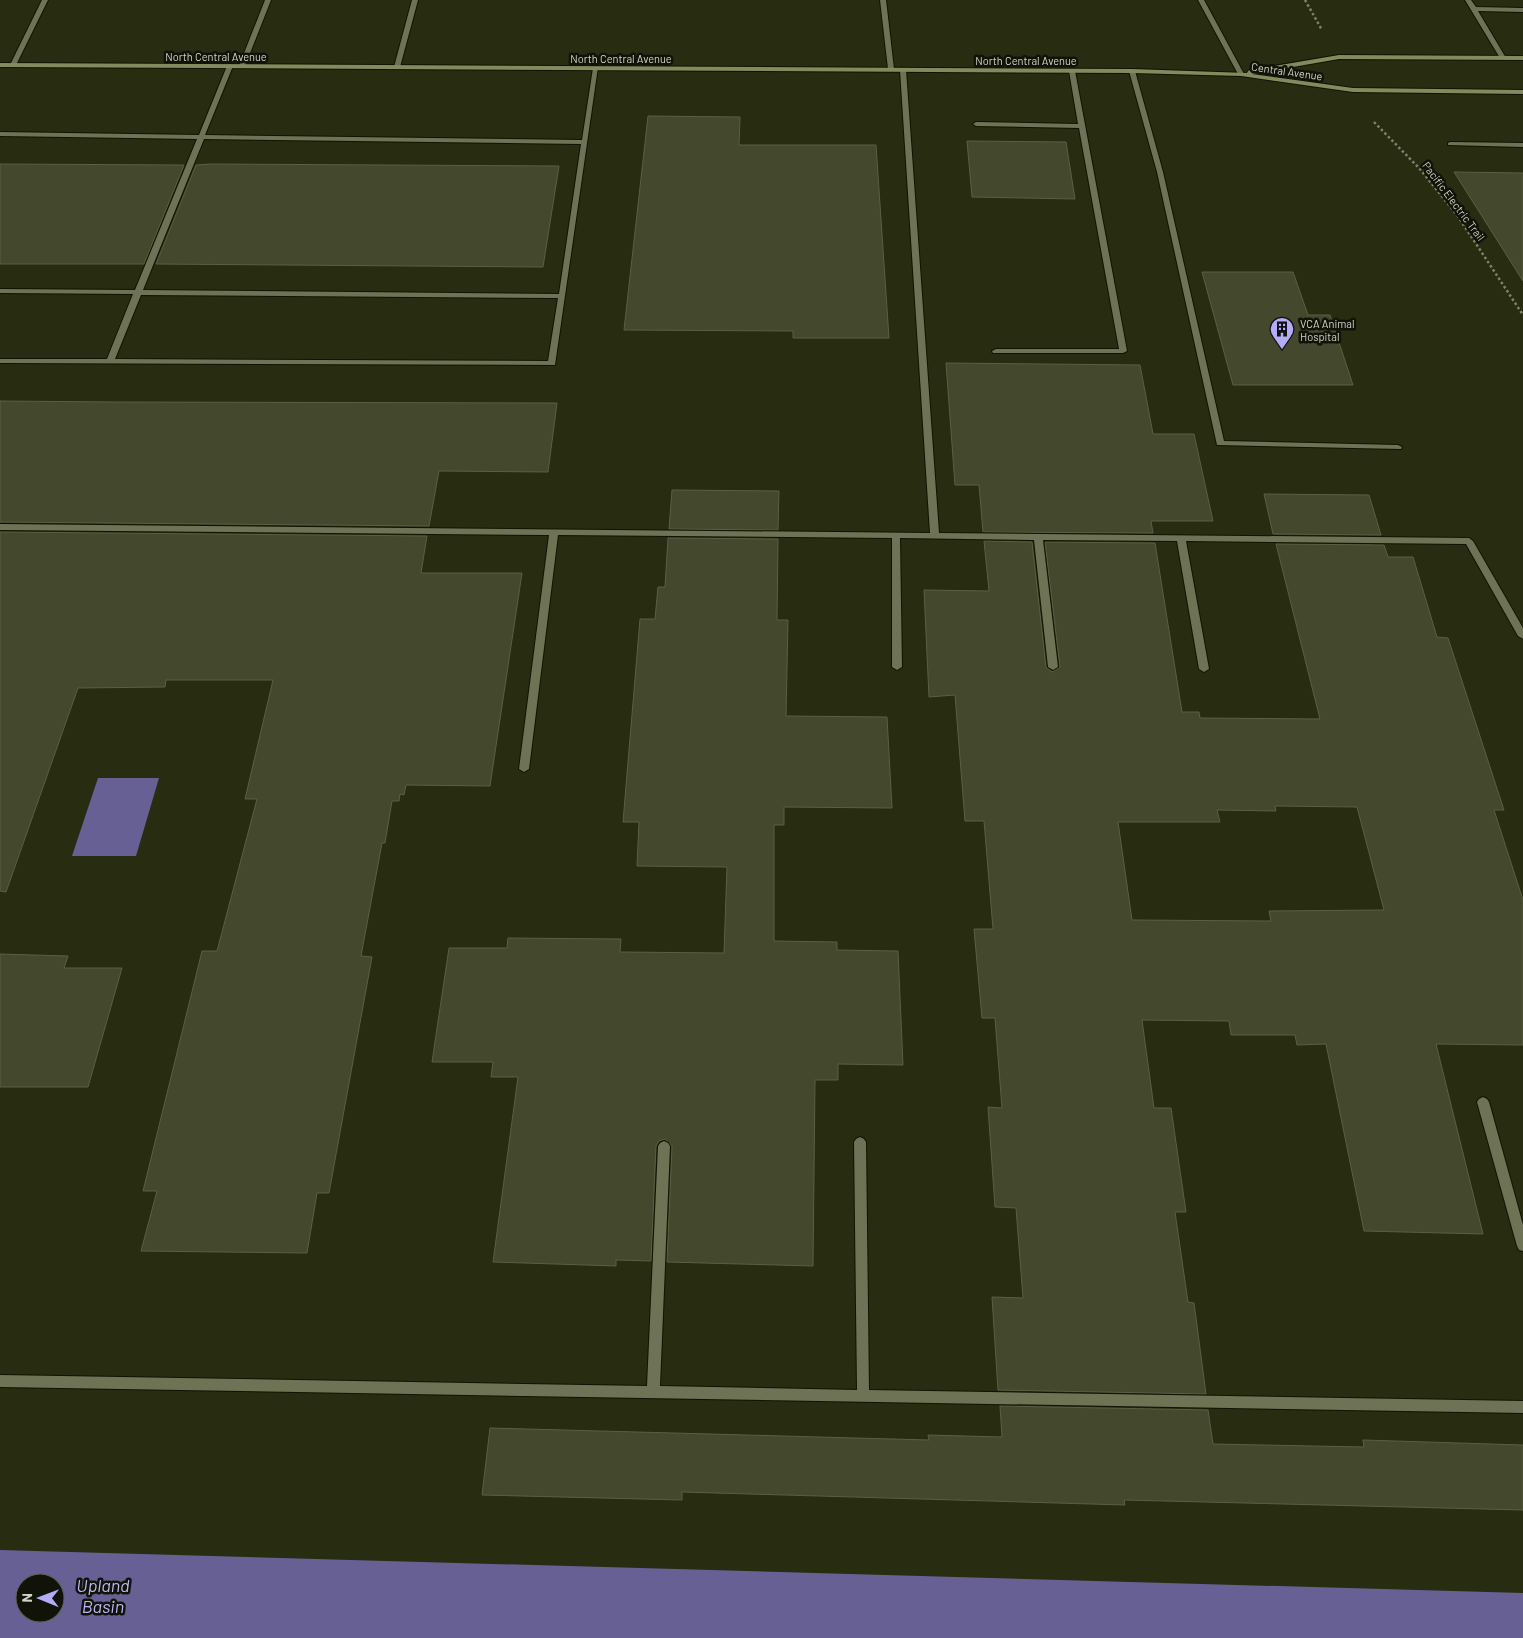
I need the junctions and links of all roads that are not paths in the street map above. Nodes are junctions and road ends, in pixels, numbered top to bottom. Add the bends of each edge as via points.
1 (45, 0) edge
2 (268, 0) edge
3 (414, 0) edge
4 (882, 0) edge
5 (1201, 0) edge
6 (1468, 0) edge
7 (1474, 9) junction
8 (1523, 10) edge
9 (1503, 58) junction
10 (1523, 58) edge
11 (0, 65) edge
12 (13, 65) junction
13 (230, 66) junction
14 (242, 66) junction
15 (397, 67) junction
16 (596, 68) junction
17 (891, 69) junction
18 (903, 70) junction
19 (1072, 71) junction
20 (1132, 71) junction
21 (1242, 74) junction
22 (1523, 92) edge
23 (976, 124) dead end
24 (1083, 126) junction
25 (0, 134) edge
26 (202, 137) junction
27 (584, 142) junction
28 (1450, 144) dead end
29 (1523, 145) edge
30 (0, 291) edge
31 (138, 292) junction
32 (562, 296) junction
33 (996, 351) dead end
34 (0, 361) edge
35 (110, 361) junction
36 (1398, 447) dead end
37 (0, 527) edge
38 (554, 532) junction
39 (896, 535) junction
40 (936, 536) junction
41 (1038, 537) junction
42 (1181, 538) junction
43 (1523, 636) edge
44 (897, 666) dead end
45 (1054, 667) dead end
46 (1204, 669) dead end
47 (524, 769) dead end
48 (1483, 1102) dead end
49 (860, 1142) dead end
50 (664, 1146) dead end
51 (1523, 1246) edge
52 (0, 1381) edge
53 (653, 1392) junction
54 (863, 1396) junction
55 (1523, 1407) edge

1 - 12 street
2 - 14 street
3 - 15 street
4 - 17 street
5 - 21 street
6 - 7 street
7 - 8 street
7 - 9 street
9 - 10 main road, Central Avenue
9 - 21 main road, Central Avenue via 1339,56
11 - 12 main road, North Central Avenue
12 - 13 main road, North Central Avenue
13 - 14 main road, North Central Avenue
13 - 26 street
14 - 15 main road, North Central Avenue
15 - 16 main road, North Central Avenue
16 - 17 main road, North Central Avenue
16 - 27 street
17 - 18 main road, North Central Avenue
18 - 19 main road, North Central Avenue
18 - 40 street
19 - 20 main road, North Central Avenue
19 - 24 street
20 - 21 main road, North Central Avenue
20 - 36 street via 1160,172 1220,443
21 - 22 main road, Central Avenue via 1353,90
23 - 24 street
24 - 33 street via 1123,351
25 - 26 street
26 - 27 street
26 - 31 street
27 - 32 street
28 - 29 street
30 - 31 street
31 - 32 street
31 - 35 street
32 - 35 street via 552,363
34 - 35 street
37 - 38 street
38 - 39 street
38 - 47 street
39 - 40 street
39 - 44 street
40 - 41 street
41 - 42 street
41 - 45 street
42 - 43 street via 1468,541
42 - 46 street
48 - 51 street
49 - 54 street
50 - 53 street
52 - 53 street
53 - 54 street
54 - 55 street

